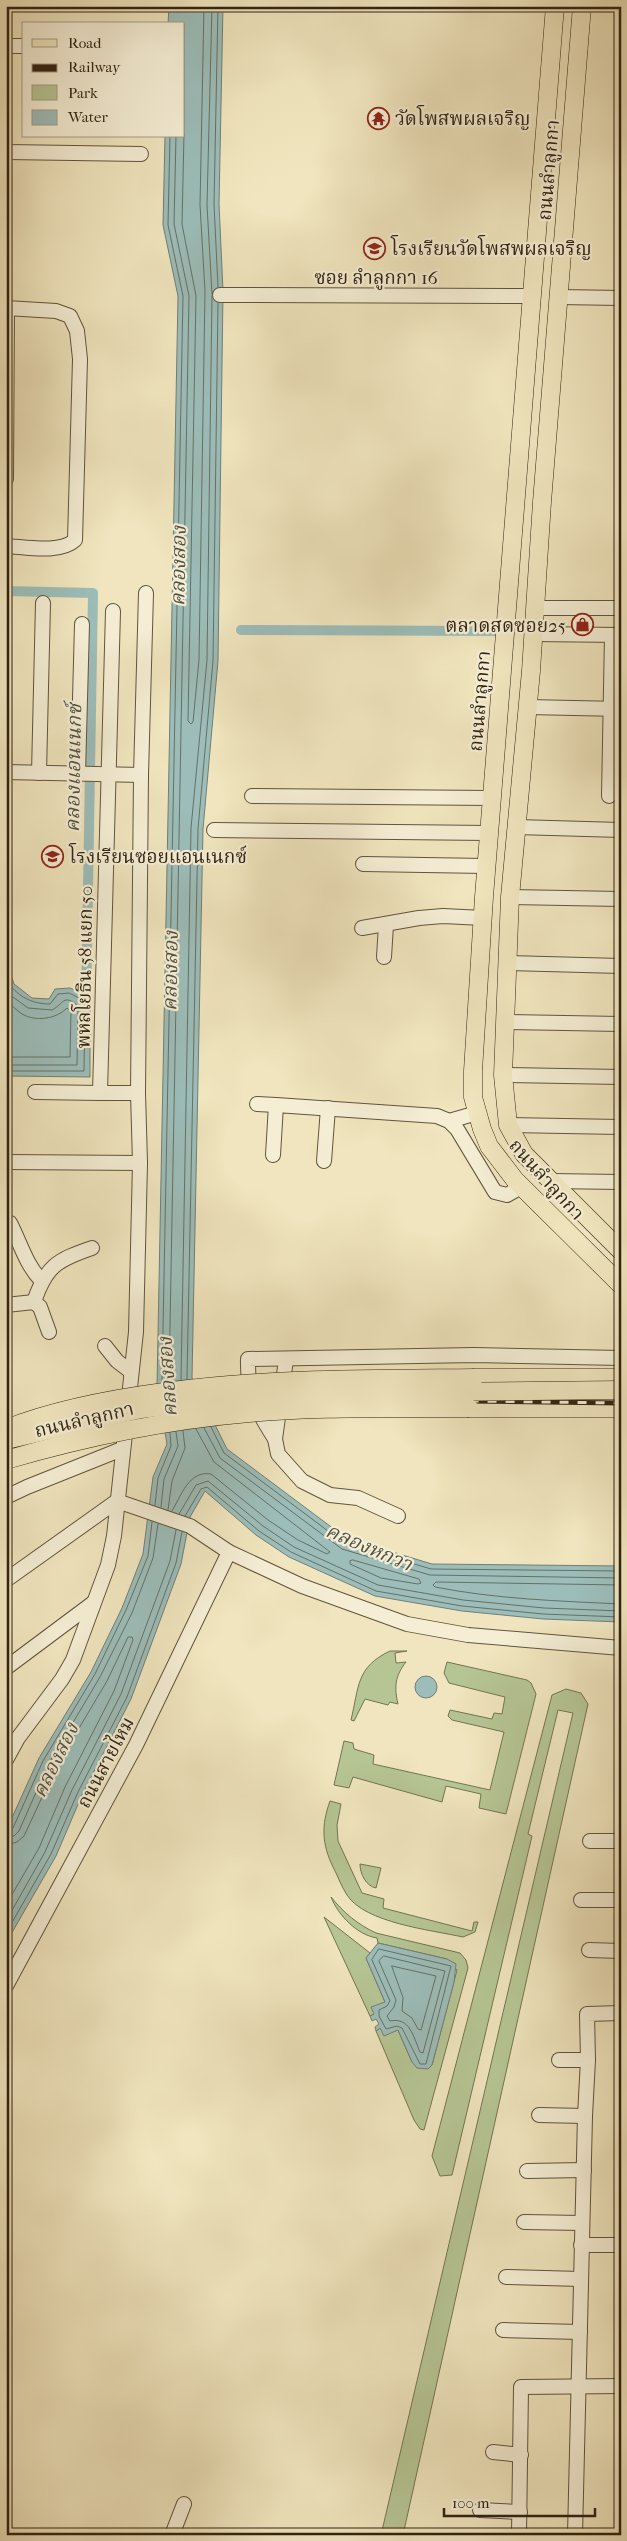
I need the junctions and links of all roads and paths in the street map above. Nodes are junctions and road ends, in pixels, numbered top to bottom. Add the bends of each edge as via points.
1 (556, 6) edge
2 (582, 6) edge
3 (6, 46) edge
4 (22, 46) edge
5 (6, 152) edge
6 (141, 154) dead end
7 (220, 295) dead end
8 (532, 296) junction
9 (559, 296) junction
10 (621, 298) edge
11 (7, 308) edge
12 (6, 478) edge
13 (6, 546) edge
14 (146, 593) dead end
15 (43, 603) dead end
16 (534, 608) junction
17 (621, 608) edge
18 (113, 611) dead end
19 (82, 624) dead end
20 (533, 634) junction
21 (616, 635) edge
22 (528, 707) junction
23 (615, 709) edge
24 (615, 767) edge
25 (6, 772) edge
26 (39, 773) junction
27 (92, 774) junction
28 (141, 775) junction
29 (252, 796) dead end
30 (609, 796) dead end
31 (492, 798) junction
32 (516, 827) junction
33 (214, 830) dead end
34 (621, 830) edge
35 (489, 833) junction
36 (363, 864) dead end
37 (486, 866) junction
38 (510, 898) junction
39 (621, 899) edge
40 (483, 918) junction
41 (386, 925) junction
42 (362, 928) dead end
43 (384, 957) dead end
44 (507, 964) junction
45 (621, 966) edge
46 (504, 1022) junction
47 (621, 1024) edge
48 (502, 1075) junction
49 (621, 1077) edge
50 (35, 1092) dead end
51 (100, 1092) junction
52 (138, 1093) junction
53 (257, 1104) dead end
54 (276, 1105) junction
55 (328, 1108) junction
56 (477, 1113) junction
57 (449, 1121) junction
58 (508, 1125) junction
59 (621, 1127) edge
60 (273, 1155) dead end
61 (324, 1161) dead end
62 (6, 1162) edge
63 (140, 1164) junction
64 (550, 1181) junction
65 (621, 1182) edge
66 (521, 1187) junction
67 (10, 1223) dead end
68 (92, 1248) dead end
69 (621, 1252) edge
70 (41, 1280) junction
71 (621, 1285) edge
72 (34, 1302) junction
73 (6, 1306) edge
74 (49, 1332) dead end
75 (105, 1346) dead end
76 (621, 1358) edge
77 (286, 1360) junction
78 (130, 1371) junction
79 (621, 1378) edge
80 (621, 1390) edge
81 (621, 1408) edge
82 (6, 1429) edge
83 (276, 1439) junction
84 (6, 1440) edge
85 (122, 1449) junction
86 (6, 1460) edge
87 (6, 1498) edge
88 (117, 1501) junction
89 (398, 1516) dead end
90 (229, 1552) junction
91 (6, 1580) edge
92 (93, 1603) junction
93 (621, 1648) edge
94 (6, 1668) edge
95 (6, 1760) edge
96 (590, 1840) dead end
97 (621, 1841) edge
98 (580, 1900) dead end
99 (621, 1900) edge
100 (589, 1950) dead end
101 (621, 1951) edge
102 (6, 1986) edge
103 (621, 2013) edge
104 (559, 2060) dead end
105 (588, 2060) junction
106 (539, 2115) dead end
107 (585, 2116) junction
108 (584, 2170) junction
109 (527, 2171) dead end
110 (524, 2222) dead end
111 (582, 2223) junction
112 (581, 2245) junction
113 (621, 2245) edge
114 (506, 2278) dead end
115 (581, 2279) junction
116 (503, 2330) dead end
117 (580, 2332) junction
118 (578, 2386) junction
119 (621, 2386) edge
120 (493, 2452) dead end
121 (521, 2455) junction
122 (184, 2504) dead end
123 (480, 2510) dead end
124 (520, 2512) junction
125 (172, 2535) edge
126 (519, 2535) edge
127 (575, 2535) edge

1 - 8 main road, ถนนลำลูกกา
2 - 9 main road, ถนนลำลูกกา
3 - 4 street
5 - 6 street
7 - 8 street, ซอย ลำลูกกา 16
8 - 31 main road, ถนนลำลูกกา
9 - 10 street
9 - 16 main road, ถนนลำลูกกา
11 - 12 street
11 - 13 street via 56,311 70,316 77,331 80,359 75,540 70,545 59,547
14 - 28 street
15 - 26 street
16 - 17 street
16 - 20 main road, ถนนลำลูกกา
18 - 27 street
19 - 27 street
20 - 21 street
20 - 22 main road, ถนนลำลูกกา
21 - 23 street
22 - 23 street
22 - 32 main road, ถนนลำลูกกา
23 - 24 street
24 - 30 street
25 - 26 street
26 - 27 street
27 - 28 street
27 - 51 street, พหลโยธิน 58 แยก 50
28 - 52 street
29 - 31 street
31 - 35 main road, ถนนลำลูกกา
32 - 34 street
32 - 38 main road, ถนนลำลูกกา
33 - 35 street
35 - 37 main road, ถนนลำลูกกา
36 - 37 street
37 - 40 main road, ถนนลำลูกกา
38 - 39 street
38 - 44 main road, ถนนลำลูกกา
40 - 41 street via 443,916
40 - 56 main road, ถนนลำลูกกา via 474,1063 473,1097
41 - 42 street
41 - 43 street
44 - 45 street
44 - 46 main road, ถนนลำลูกกา
46 - 47 street
46 - 48 main road, ถนนลำลูกกา
48 - 49 street
48 - 58 main road, ถนนลำลูกกา
50 - 51 street
51 - 52 street
52 - 63 street
53 - 54 street
54 - 55 street
54 - 60 street
55 - 57 street via 437,1116
55 - 61 street
56 - 57 street
56 - 66 main road, ถนนลำลูกกา via 489,1146
57 - 66 street via 495,1192 507,1195
58 - 59 street
58 - 64 main road, ถนนลำลูกกา via 524,1154
62 - 63 street
63 - 78 street via 136,1332
64 - 65 street
64 - 69 main road, ถนนลำลูกกา
66 - 71 main road, ถนนลำลูกกา
67 - 70 street via 28,1264
68 - 70 street via 64,1257
70 - 72 street
72 - 73 street
72 - 74 street via 40,1307
75 - 78 street
76 - 77 street via 474,1356
77 - 83 street
77 - 83 street via 248,1359 250,1394
78 - 85 street
79 - 82 main road, bridge via 323,1379 212,1386 110,1400
80 - 84 main road, ถนนลำลูกกา, bridge via 239,1397 125,1412
81 - 86 main road, ถนนลำลูกกา, bridge via 298,1410 211,1416 109,1433
83 - 89 street via 278,1454 302,1481 330,1495 358,1498
85 - 87 street
85 - 88 street
88 - 90 street via 190,1526
88 - 91 street
88 - 92 street via 108,1565
90 - 93 street via 312,1590 406,1624 468,1635
90 - 102 street, ถนนสายไหม via 136,1745
92 - 94 street
92 - 95 street via 73,1660
96 - 97 street
98 - 99 street
100 - 101 street
103 - 105 street via 587,2014
104 - 105 street
105 - 107 street
106 - 107 street
107 - 108 street
108 - 109 street
108 - 111 street
110 - 111 street
111 - 112 street
112 - 113 street
112 - 115 street
114 - 115 street
115 - 117 street
116 - 117 street
117 - 118 street
118 - 119 street
118 - 121 street via 521,2387
118 - 127 street
120 - 121 street
121 - 124 street
122 - 125 street
123 - 124 street
124 - 126 street

